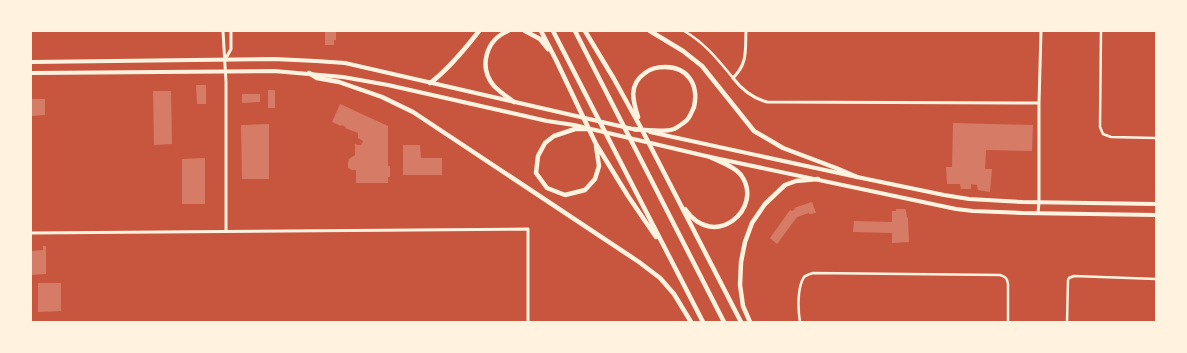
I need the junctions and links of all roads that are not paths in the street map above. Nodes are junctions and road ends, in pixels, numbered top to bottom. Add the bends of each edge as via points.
1 (223, 31) edge
2 (231, 31) edge
3 (479, 31) edge
4 (508, 31) edge
5 (526, 31) edge
6 (541, 31) edge
7 (553, 31) edge
8 (575, 31) edge
9 (585, 31) edge
10 (650, 31) edge
11 (684, 31) edge
12 (746, 31) edge
13 (1041, 31) edge
14 (1101, 31) edge
15 (225, 60) junction
16 (556, 60) junction
17 (31, 62) edge
18 (225, 70) junction
19 (31, 73) edge
20 (309, 74) junction
21 (733, 78) junction
22 (430, 83) junction
23 (514, 102) junction
24 (1039, 103) junction
25 (640, 126) junction
26 (574, 127) junction
27 (590, 129) joint
28 (634, 129) joint
29 (657, 132) junction
30 (1156, 138) edge
31 (596, 144) junction
32 (710, 157) junction
33 (856, 177) junction
34 (818, 179) junction
35 (672, 191) junction
36 (1039, 203) junction
37 (1156, 204) edge
38 (1038, 213) junction
39 (1156, 215) edge
40 (226, 230) junction
41 (31, 233) edge
42 (666, 251) junction
43 (1156, 279) edge
44 (528, 322) edge
45 (692, 322) edge
46 (703, 322) edge
47 (724, 322) edge
48 (741, 322) edge
49 (750, 322) edge
50 (800, 322) edge
51 (1008, 322) edge
52 (1067, 322) edge

1 - 15 street
2 - 15 street via 231,49
3 - 22 highway via 439,77
4 - 23 highway via 498,36 489,48 486,69 494,86
5 - 16 highway via 540,39
6 - 16 highway
7 - 42 highway
8 - 47 highway
9 - 25 highway
10 - 33 highway via 702,66 754,131 783,148
11 - 21 street via 714,56
12 - 21 street via 744,63
13 - 24 street
14 - 30 street via 1100,127 1103,134 1110,137
15 - 17 main road
15 - 18 street
15 - 22 main road via 274,59 345,63
16 - 31 highway
18 - 19 main road
18 - 20 main road
18 - 40 street
20 - 26 main road via 388,85
20 - 45 highway via 382,97 413,112 639,262 660,278
21 - 24 street via 749,94 767,102
22 - 23 main road
23 - 28 main road
24 - 36 street
25 - 29 highway via 632,98 634,87 641,76 658,67 678,69 692,82 695,102 687,120 674,129
25 - 35 highway
26 - 27 highway
26 - 31 highway via 554,136 545,144 538,156 536,172 547,188 565,195 584,190 595,179 599,166
27 - 32 main road
28 - 29 highway
29 - 33 main road
31 - 42 highway
32 - 34 main road
32 - 35 highway via 733,168 745,182 746,204 738,216 718,227 701,225 687,212
33 - 36 main road via 969,199
34 - 38 main road via 973,212
34 - 49 highway via 785,185 765,204 752,223 741,262 740,285 743,306
35 - 48 highway
36 - 37 main road
36 - 38 street
38 - 39 main road
40 - 41 street
40 - 44 street via 528,229
42 - 46 highway
43 - 52 street via 1074,276 1069,278
50 - 51 street via 800,288 804,278 813,273 1000,275 1007,278

